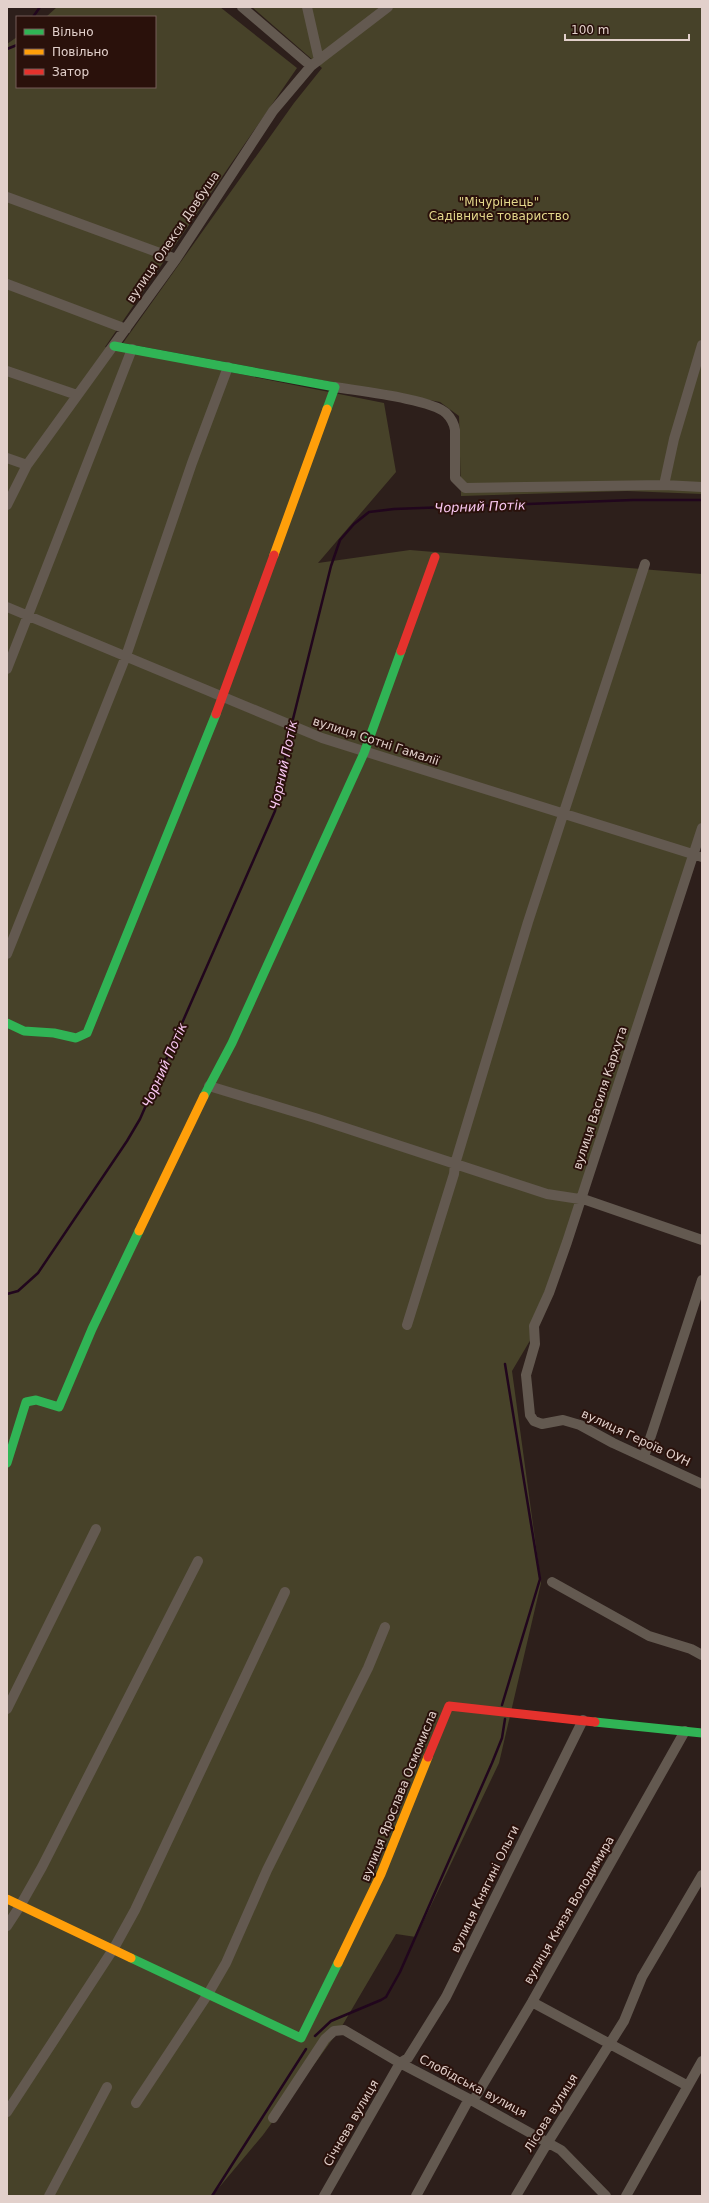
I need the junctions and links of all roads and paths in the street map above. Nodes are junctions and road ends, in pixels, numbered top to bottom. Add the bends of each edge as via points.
1 (242, 7) edge
2 (307, 7) edge
3 (388, 7) edge
4 (319, 60) junction
5 (311, 66) junction
6 (7, 197) edge
7 (176, 259) junction
8 (7, 284) edge
9 (126, 329) junction
10 (702, 344) edge
11 (114, 346) junction
12 (132, 349) junction
13 (228, 367) junction
14 (7, 372) edge
15 (334, 387) junction
16 (77, 395) junction
17 (7, 458) edge
18 (27, 465) junction
19 (664, 485) junction
20 (702, 487) edge
21 (7, 505) edge
22 (435, 557) dead end
23 (645, 564) dead end
24 (7, 608) edge
25 (28, 616) junction
26 (126, 656) junction
27 (7, 669) edge
28 (223, 696) junction
29 (364, 753) junction
30 (564, 813) junction
31 (702, 828) edge
32 (698, 855) edge
33 (7, 954) edge
34 (7, 1023) edge
35 (209, 1086) junction
36 (455, 1164) junction
37 (580, 1199) junction
38 (702, 1240) edge
39 (702, 1280) edge
40 (408, 1325) dead end
41 (526, 1375) joint
42 (644, 1457) junction
43 (7, 1463) edge
44 (702, 1484) edge
45 (96, 1529) dead end
46 (198, 1562) dead end
47 (552, 1582) dead end
48 (285, 1592) dead end
49 (385, 1627) dead end
50 (702, 1655) edge
51 (7, 1709) edge
52 (583, 1720) junction
53 (685, 1731) junction
54 (702, 1733) edge
55 (702, 1875) edge
56 (7, 1899) edge
57 (20, 1906) junction
58 (7, 1926) edge
59 (114, 1948) junction
60 (208, 1994) junction
61 (532, 2002) junction
62 (609, 2044) junction
63 (702, 2061) edge
64 (400, 2064) junction
65 (688, 2086) junction
66 (107, 2087) dead end
67 (471, 2100) junction
68 (136, 2103) dead end
69 (7, 2112) edge
70 (273, 2118) dead end
71 (548, 2142) junction
72 (49, 2196) edge
73 (324, 2196) edge
74 (416, 2196) edge
75 (516, 2196) edge
76 (606, 2196) edge
77 (626, 2196) edge

1 - 5 street
2 - 4 street
3 - 4 street, вулиця Олекси Довбуша
4 - 5 street, вулиця Олекси Довбуша
5 - 7 street, вулиця Олекси Довбуша via 265,121
6 - 7 street
7 - 9 street, вулиця Олекси Довбуша
8 - 9 street
9 - 11 street, вулиця Олекси Довбуша
10 - 19 street via 674,439
11 - 12 street
11 - 16 street, вулиця Олекси Довбуша
12 - 13 street
12 - 25 street
13 - 15 street
13 - 26 street
14 - 16 street
15 - 19 street via 426,404 446,413 455,430 455,478 465,488
15 - 28 street
16 - 18 street, вулиця Олекси Довбуша
17 - 18 street
18 - 21 street, вулиця Олекси Довбуша
19 - 20 street
22 - 29 street
23 - 30 street
24 - 25 street, вулиця Сотні Гамалії
25 - 26 street, вулиця Сотні Гамалії
25 - 27 street
26 - 28 street, вулиця Сотні Гамалії
26 - 33 street
28 - 29 street, вулиця Сотні Гамалії
28 - 34 street via 87,1033 76,1038 54,1033 24,1031
29 - 30 street, вулиця Сотні Гамалії
29 - 35 street via 232,1043
30 - 32 street, вулиця Сотні Гамалії
30 - 36 street via 528,922
31 - 32 street, вулиця Василя Кархута
32 - 37 street, вулиця Василя Кархута via 686,880
35 - 36 street
35 - 43 street via 92,1329 59,1407 36,1400 26,1402
36 - 37 street via 547,1194
36 - 40 street
37 - 38 street
37 - 41 street, вулиця Василя Кархута via 554,1279 534,1326 535,1344
39 - 42 street
41 - 42 street, вулиця Героїв ОУН via 528,1410 534,1421 542,1424 563,1420 570,1422
42 - 44 street, вулиця Героїв ОУН
45 - 51 street
46 - 57 street
47 - 50 street via 650,1636
48 - 59 street via 193,1791
49 - 60 street via 368,1668 267,1870 237,1941
52 - 53 street, вулиця Ярослава Осмомисла
52 - 60 street, вулиця Ярослава Осмомисла via 449,1706 381,1874 300,2038
52 - 64 street, вулиця Княгині Ольги via 446,1997 408,2058
53 - 54 street, вулиця Ярослава Осмомисла
53 - 61 street, вулиця Князя Володимира
55 - 62 street, Лісова вулиця via 642,1977 627,2015
56 - 57 street
57 - 58 street
57 - 59 street
59 - 60 street
59 - 69 street
60 - 68 street
61 - 62 street
61 - 67 street, вулиця Князя Володимира
62 - 65 street
62 - 71 street, Лісова вулиця
63 - 65 street
64 - 67 street, Слобідська вулиця
64 - 70 street, Слобідська вулиця via 344,2030 332,2032
64 - 73 street, Січнева вулиця
65 - 77 street
66 - 72 street
67 - 71 street, Слобідська вулиця
67 - 74 street, вулиця Князя Володимира
71 - 75 street, Лісова вулиця
71 - 76 street, Слобідська вулиця via 568,2156

